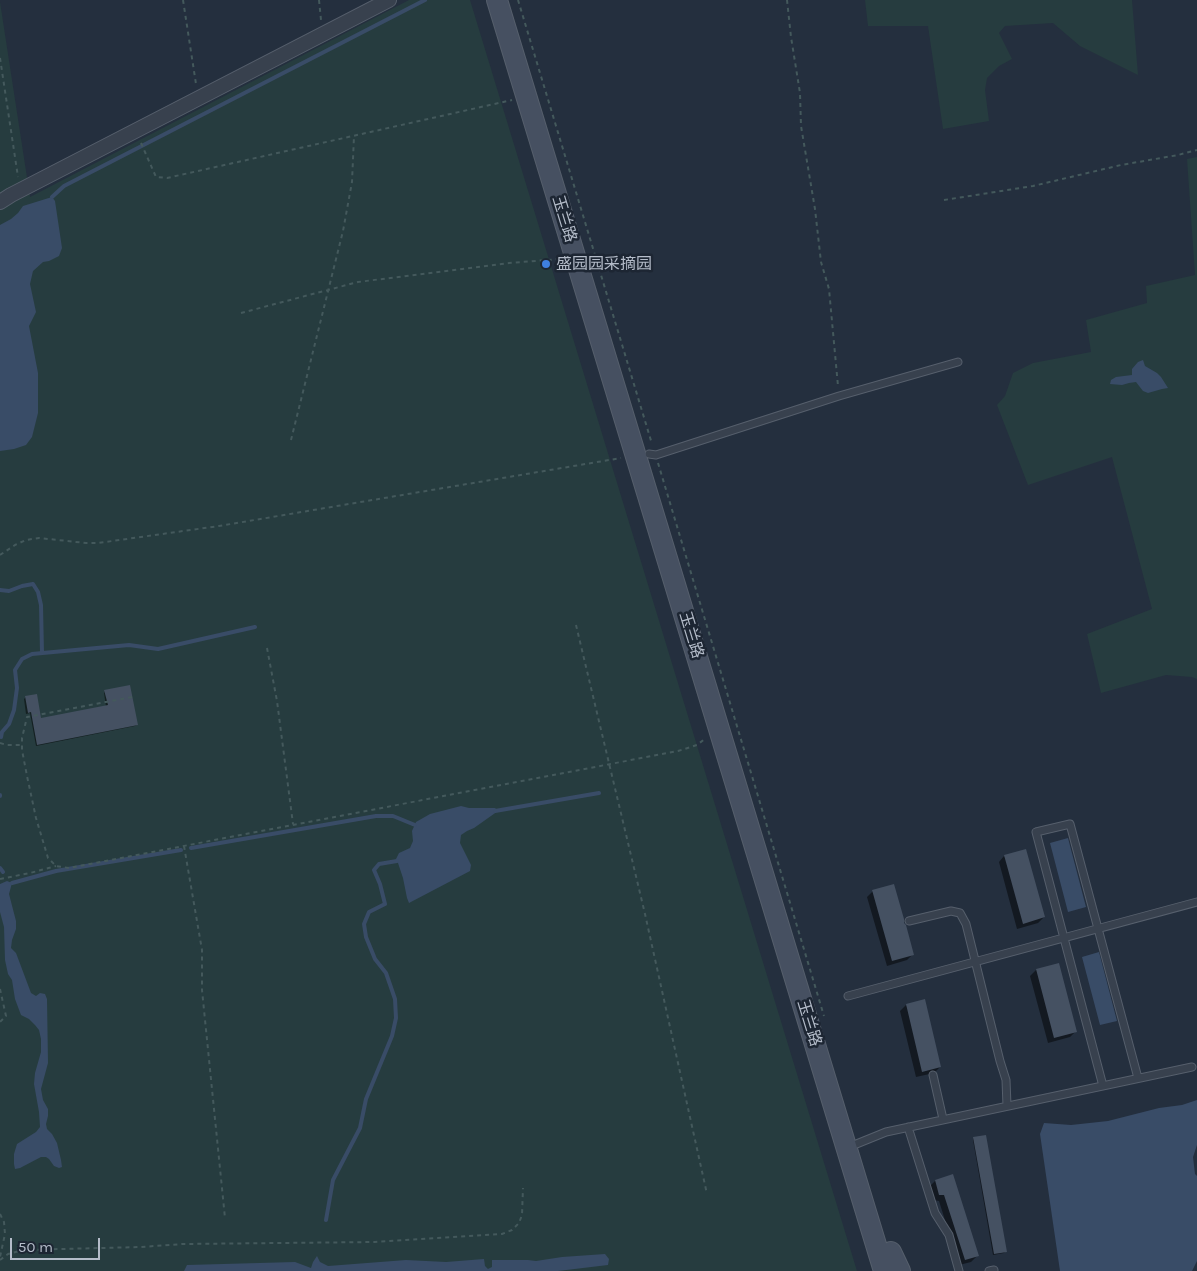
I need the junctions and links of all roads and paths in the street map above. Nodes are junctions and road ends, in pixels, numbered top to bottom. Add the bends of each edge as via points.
1 (184, 0) edge
2 (318, 0) edge
3 (389, 0) edge
4 (497, 0) edge
5 (512, 0) edge
6 (518, 0) edge
7 (787, 0) edge
8 (323, 34) junction
9 (0, 58) edge
10 (527, 97) junction
11 (198, 98) junction
12 (354, 136) junction
13 (141, 141) dead end
14 (1197, 150) edge
15 (20, 190) junction
16 (944, 200) dead end
17 (0, 202) edge
18 (568, 259) dead end
19 (329, 289) junction
20 (241, 313) dead end
21 (958, 362) dead end
22 (839, 396) junction
23 (291, 440) dead end
24 (647, 455) junction
25 (0, 555) edge
26 (576, 626) dead end
27 (267, 648) dead end
28 (132, 698) dead end
29 (719, 729) junction
30 (0, 743) edge
31 (22, 745) junction
32 (609, 764) junction
33 (294, 825) junction
34 (184, 846) junction
35 (56, 866) junction
36 (0, 879) edge
37 (1197, 902) edge
38 (909, 921) dead end
39 (1098, 928) junction
40 (1064, 938) junction
41 (975, 961) junction
42 (0, 989) edge
43 (848, 996) dead end
44 (825, 1018) dead end
45 (0, 1022) edge
46 (1192, 1067) dead end
47 (933, 1075) dead end
48 (1138, 1078) junction
49 (1103, 1086) junction
50 (1007, 1106) junction
51 (943, 1120) junction
52 (908, 1127) junction
53 (852, 1146) junction
54 (522, 1188) dead end
55 (707, 1194) dead end
56 (0, 1214) edge
57 (225, 1218) dead end
58 (0, 1259) edge
59 (889, 1265) edge
60 (959, 1271) edge

1 - 11 path
2 - 8 path
3 - 8 street
4 - 10 street, 玉兰路
5 - 24 street, 玉兰路
6 - 24 path
7 - 22 path via 800,93 801,126 821,262 829,289
8 - 11 street
9 - 15 path
10 - 12 path
10 - 24 street, 玉兰路
11 - 15 street
12 - 13 path via 167,178 156,178
12 - 19 path via 352,182 344,231
14 - 16 path via 1033,186
15 - 17 street
18 - 19 path via 509,263
19 - 20 path
19 - 23 path
21 - 22 lane
22 - 24 lane
24 - 25 path via 98,543 39,538 26,540
24 - 29 street, 玉兰路
24 - 44 path
24 - 53 street, 玉兰路
26 - 32 path
27 - 33 path
28 - 31 path via 27,717
29 - 32 path via 697,745
29 - 53 street, 玉兰路
30 - 31 path
31 - 35 path via 36,818 48,858
32 - 33 path
32 - 55 path
33 - 34 path
34 - 35 path via 69,868
34 - 57 path via 202,950 202,990
35 - 36 path
37 - 39 lane
38 - 41 lane via 951,910 960,913
39 - 40 lane
39 - 40 lane via 1070,824 1036,832
39 - 48 lane
40 - 41 lane
40 - 49 lane
41 - 43 lane
41 - 50 lane via 1006,1080
42 - 45 path via 6,1016
46 - 48 lane
47 - 51 lane
48 - 49 lane
49 - 50 lane
50 - 51 lane
51 - 52 lane
52 - 53 lane
52 - 60 lane via 935,1213 949,1235
53 - 59 street, 玉兰路
54 - 58 path via 519,1223 502,1234 375,1242 23,1250
56 - 58 path via 5,1234

